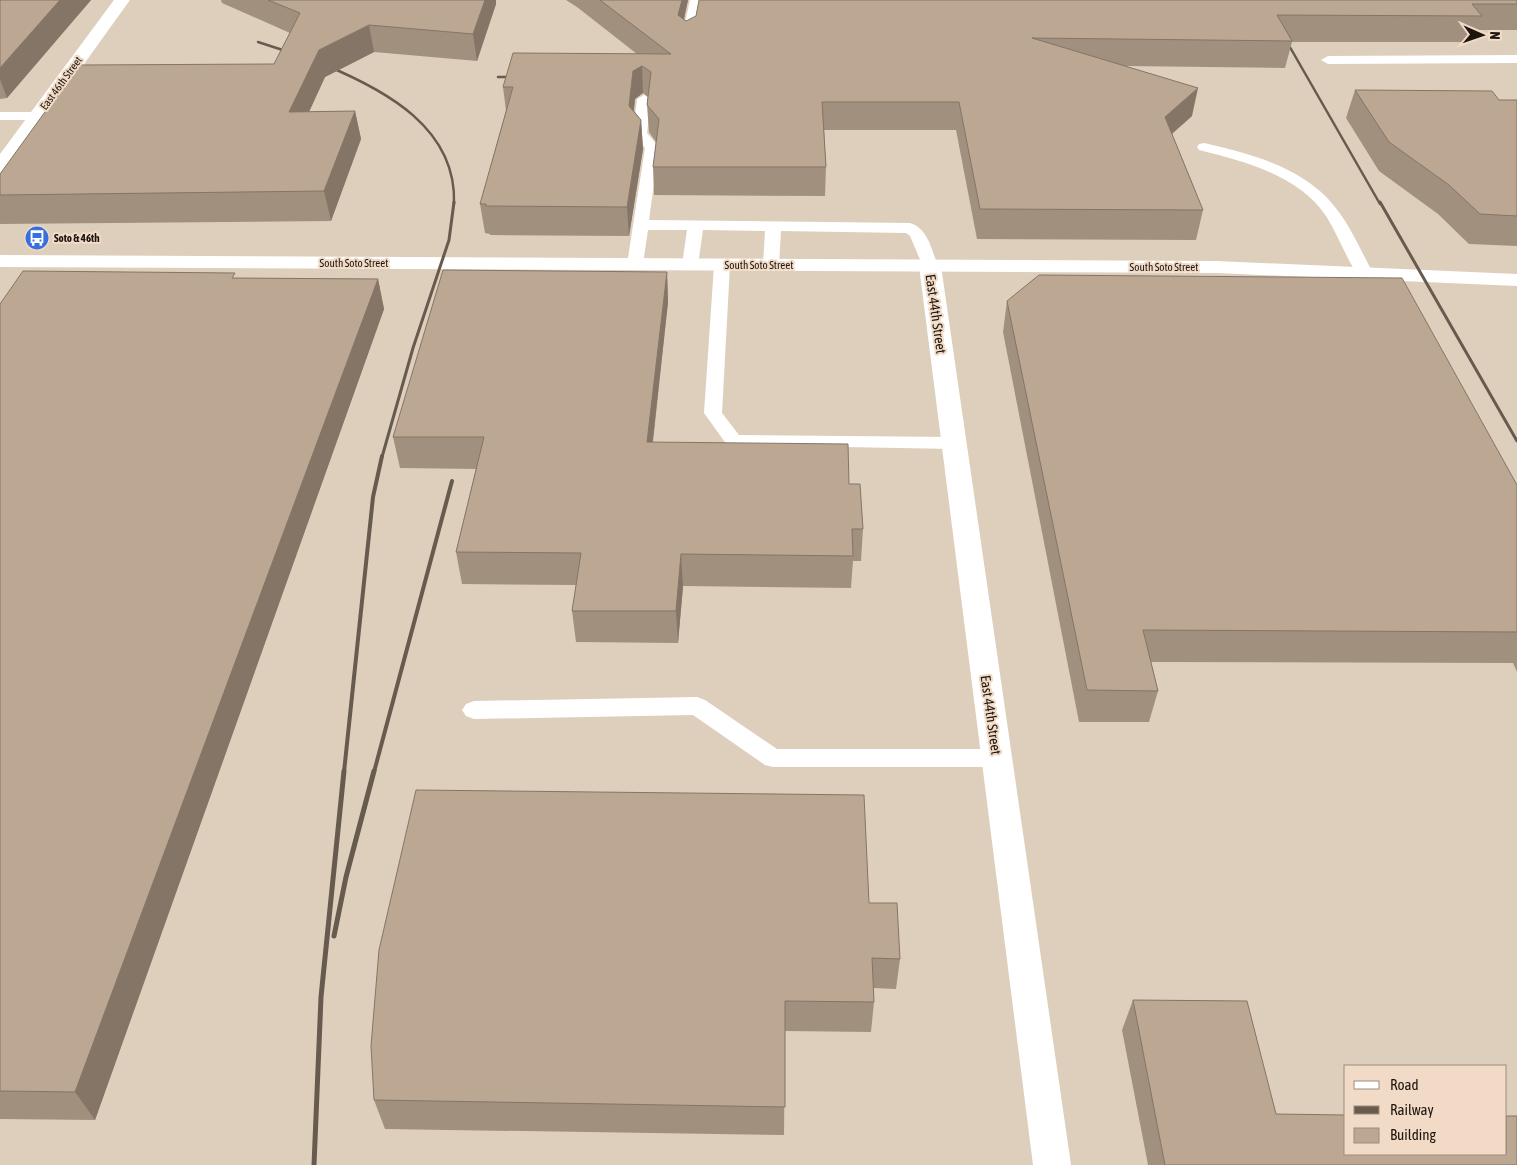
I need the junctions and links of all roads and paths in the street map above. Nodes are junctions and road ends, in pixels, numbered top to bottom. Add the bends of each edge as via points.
1 (122, 0) edge
2 (696, 0) edge
3 (688, 42) edge
4 (1517, 59) edge
5 (1328, 60) dead end
6 (644, 99) dead end
7 (0, 116) edge
8 (37, 116) junction
9 (1204, 147) dead end
10 (0, 167) edge
11 (640, 225) junction
12 (696, 225) junction
13 (773, 226) junction
14 (0, 261) edge
15 (635, 264) junction
16 (690, 264) junction
17 (722, 265) junction
18 (771, 265) junction
19 (930, 266) junction
20 (1365, 273) junction
21 (1517, 280) edge
22 (954, 443) junction
23 (474, 710) dead end
24 (996, 758) junction
25 (1052, 1165) edge

1 - 8 main road, East 46th Street
2 - 3 lane
4 - 5 lane
6 - 11 lane via 640,134 652,147
7 - 8 lane
8 - 10 main road, East 46th Street
9 - 20 lane via 1244,156 1305,186 1329,209
11 - 12 lane
11 - 15 lane
12 - 13 lane
12 - 16 lane
13 - 18 lane
13 - 19 lane via 910,228 917,234
14 - 15 main road, South Soto Street
15 - 16 main road, South Soto Street
16 - 17 main road, South Soto Street
17 - 18 main road, South Soto Street
17 - 22 lane via 713,413 734,442
18 - 19 main road, South Soto Street
19 - 20 main road, South Soto Street via 1216,267
19 - 22 main road, East 44th Street
20 - 21 main road, South Soto Street
22 - 24 main road, East 44th Street
23 - 24 lane via 697,706 773,758
24 - 25 main road, East 44th Street

